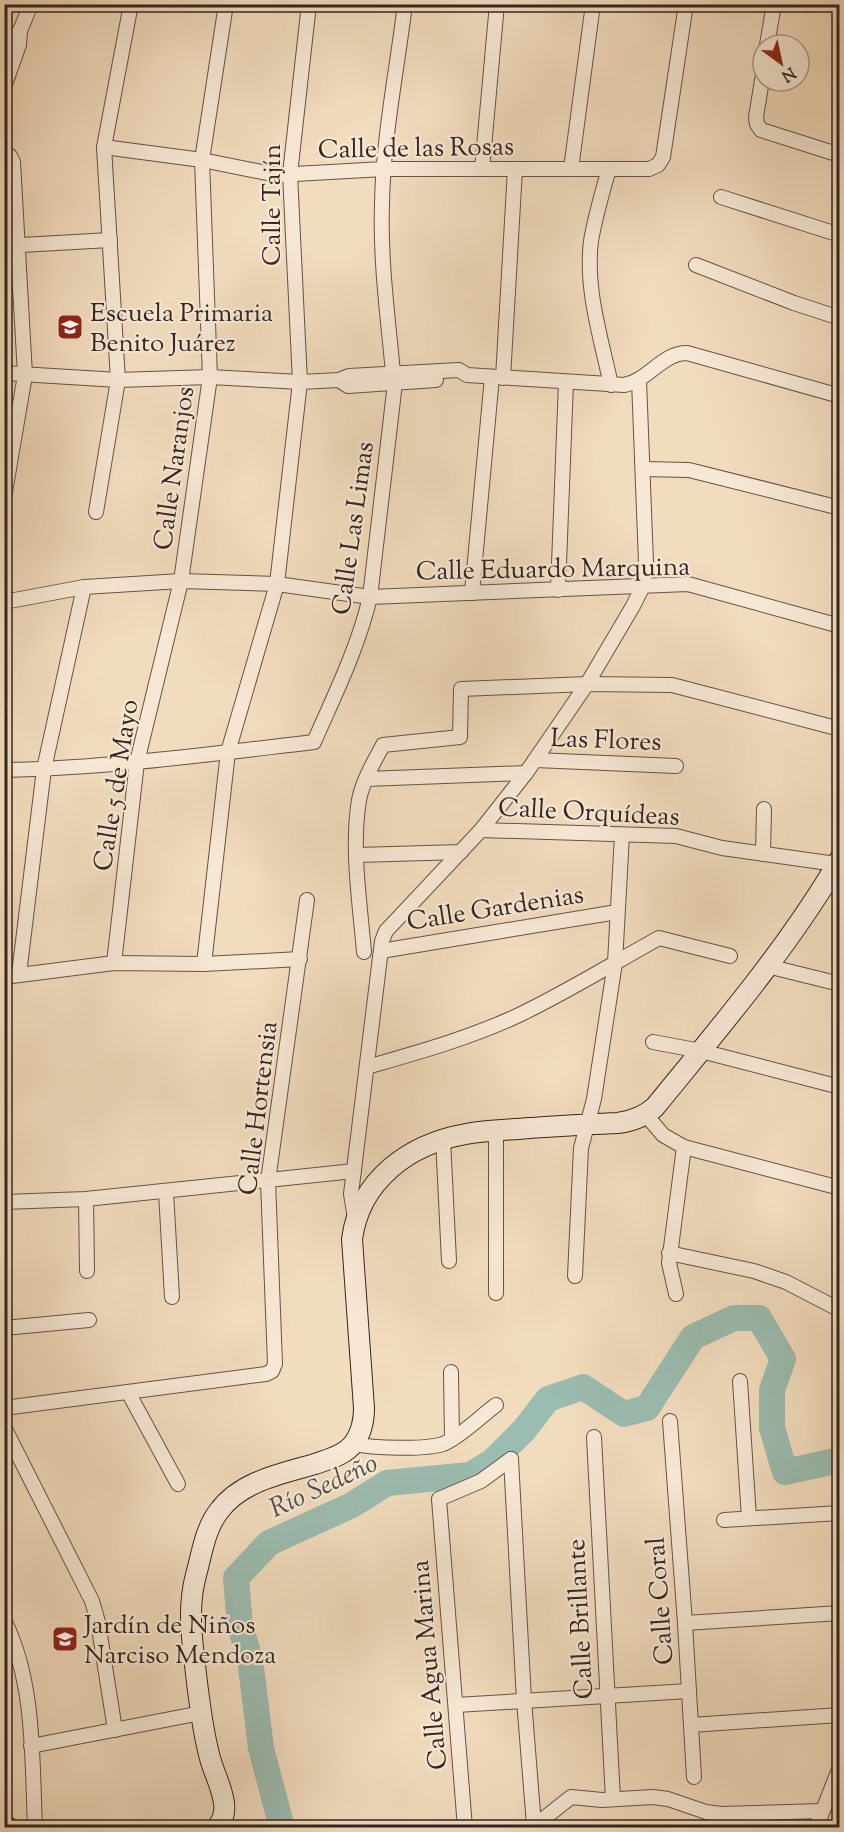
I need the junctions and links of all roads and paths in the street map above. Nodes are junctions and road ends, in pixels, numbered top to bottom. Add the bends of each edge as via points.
1 (31, 4) edge
2 (131, 4) edge
3 (226, 4) edge
4 (309, 4) edge
5 (405, 4) edge
6 (497, 4) edge
7 (593, 4) edge
8 (686, 4) edge
9 (774, 4) edge
10 (20, 31) junction
11 (769, 33) edge
12 (4, 53) edge
13 (4, 87) edge
14 (760, 93) edge
15 (104, 147) junction
16 (7, 154) edge
17 (840, 155) edge
18 (202, 160) junction
19 (482, 169) junction
20 (515, 169) junction
21 (571, 169) junction
22 (609, 169) junction
23 (384, 170) junction
24 (290, 174) junction
25 (721, 197) dead end
26 (840, 235) edge
27 (110, 240) junction
28 (11, 246) edge
29 (696, 265) dead end
30 (840, 318) edge
31 (4, 373) edge
32 (25, 375) junction
33 (210, 377) junction
34 (497, 377) junction
35 (394, 378) junction
36 (118, 380) junction
37 (639, 380) junction
38 (300, 382) junction
39 (566, 382) junction
40 (611, 384) junction
41 (840, 396) edge
42 (643, 469) junction
43 (4, 498) edge
44 (840, 508) edge
45 (96, 512) dead end
46 (181, 581) junction
47 (277, 584) junction
48 (643, 586) junction
49 (84, 587) junction
50 (558, 590) junction
51 (472, 593) junction
52 (370, 597) junction
53 (4, 602) edge
54 (840, 626) edge
55 (587, 684) junction
56 (840, 729) edge
57 (228, 752) junction
58 (535, 760) junction
59 (137, 762) junction
60 (675, 766) dead end
61 (44, 769) junction
62 (4, 770) edge
63 (526, 773) junction
64 (366, 779) junction
65 (764, 809) dead end
66 (481, 830) junction
67 (622, 835) junction
68 (461, 852) junction
69 (763, 854) junction
70 (357, 855) junction
71 (838, 861) edge
72 (306, 900) dead end
73 (617, 912) junction
74 (381, 951) junction
75 (364, 952) dead end
76 (730, 956) dead end
77 (300, 959) junction
78 (114, 963) junction
79 (615, 963) junction
80 (204, 964) junction
81 (767, 966) junction
82 (19, 974) junction
83 (4, 977) edge
84 (840, 984) edge
85 (653, 1042) dead end
86 (700, 1051) junction
87 (367, 1066) junction
88 (840, 1087) edge
89 (646, 1115) junction
90 (587, 1124) junction
91 (496, 1131) junction
92 (443, 1139) junction
93 (684, 1147) junction
94 (354, 1172) junction
95 (268, 1181) junction
96 (840, 1188) edge
97 (166, 1192) junction
98 (86, 1199) junction
99 (4, 1202) edge
100 (355, 1218) junction
101 (669, 1253) junction
102 (449, 1261) dead end
103 (87, 1271) dead end
104 (575, 1276) dead end
105 (496, 1293) dead end
106 (676, 1294) dead end
107 (172, 1296) dead end
108 (840, 1310) edge
109 (89, 1320) dead end
110 (4, 1328) edge
111 (451, 1372) dead end
112 (740, 1381) dead end
113 (128, 1392) junction
114 (496, 1405) dead end
115 (4, 1408) edge
116 (670, 1421) dead end
117 (4, 1427) edge
118 (594, 1437) dead end
119 (452, 1439) junction
120 (353, 1444) junction
121 (178, 1484) dead end
122 (840, 1513) edge
123 (749, 1518) junction
124 (724, 1520) dead end
125 (840, 1613) edge
126 (4, 1620) edge
127 (685, 1623) junction
128 (689, 1691) junction
129 (607, 1695) junction
130 (524, 1700) junction
131 (456, 1705) junction
132 (201, 1713) junction
133 (840, 1715) edge
134 (691, 1725) junction
135 (115, 1730) junction
136 (31, 1746) junction
137 (840, 1767) edge
138 (694, 1777) dead end
139 (613, 1799) junction
140 (822, 1811) junction
141 (4, 1824) edge
142 (533, 1826) edge
143 (9, 1827) edge
144 (35, 1827) edge
145 (216, 1827) edge
146 (465, 1827) edge
147 (816, 1827) edge

1 - 10 street
2 - 15 street
3 - 18 street, Calle Naranjos
4 - 24 street, Calle Tajín
5 - 23 street, Calle Las Limas
6 - 19 street
7 - 21 street
8 - 22 street, Calle de las Rosas via 663,157 650,169
9 - 11 street
10 - 12 street via 9,41
10 - 13 street via 20,45
14 - 17 street via 756,117 761,130
15 - 18 street, Calle de las Rosas
15 - 27 street
16 - 28 street via 13,162
18 - 24 street, Calle de las Rosas via 265,174
18 - 33 street, Calle Naranjos
19 - 20 street, Calle de las Rosas
19 - 23 street, Calle de las Rosas
20 - 21 street, Calle de las Rosas
20 - 34 street
21 - 22 street, Calle de las Rosas
22 - 40 street via 591,242 590,274 594,311
23 - 24 street, Calle de las Rosas
23 - 35 street, Calle Las Limas via 382,241
24 - 38 street, Calle Tajín
25 - 26 street
27 - 28 street
27 - 36 street
28 - 32 street
29 - 30 street
31 - 32 street
32 - 36 street
32 - 43 street
33 - 36 street
33 - 38 street
33 - 46 street, Calle Naranjos
34 - 35 street via 467,375 459,370
34 - 39 street
34 - 51 street
35 - 38 street via 349,376
35 - 52 street, Calle Las Limas
36 - 45 street
37 - 40 street
37 - 41 street via 670,357 687,353
37 - 42 street
38 - 47 street, Calle Tajín
39 - 40 street
39 - 50 street
42 - 44 street via 689,470
42 - 48 street
46 - 47 street, Calle Eduardo Marquina
46 - 49 street, Calle Eduardo Marquina
46 - 59 street, Calle 5 de Mayo
47 - 52 street, Calle Eduardo Marquina
47 - 57 street, Calle Tajín
48 - 50 street, Calle Eduardo Marquina
48 - 54 street, Calle Eduardo Marquina via 688,584
48 - 55 street
49 - 53 street, Calle Eduardo Marquina
49 - 61 street
50 - 51 street, Calle Eduardo Marquina
51 - 52 street, Calle Eduardo Marquina
52 - 57 street, Calle Las Limas via 354,652 314,742
55 - 56 street via 672,685
55 - 58 street
55 - 64 street via 461,689 460,737 383,745
57 - 59 street
57 - 80 street, Calle Tajín
58 - 60 street, Las Flores
58 - 63 street
59 - 61 street
59 - 78 street, Calle 5 de Mayo
61 - 62 street
61 - 82 street
63 - 64 street
63 - 66 street
64 - 70 street via 356,826
65 - 69 street
66 - 67 street, Calle Orquídeas
66 - 68 street
67 - 69 street, Calle Orquídeas via 676,836
67 - 73 street
68 - 70 street
68 - 74 street via 392,924
69 - 71 street, Calle Orquídeas
70 - 75 street
71 - 81 main road
72 - 77 street, Calle Hortensia
73 - 74 street, Calle Gardenias
73 - 79 street
74 - 87 street
76 - 79 street via 658,938
77 - 80 street
77 - 95 street, Calle Hortensia
78 - 80 street
78 - 82 street
79 - 87 street via 507,1020 432,1048
79 - 90 street
81 - 84 street
81 - 86 main road
82 - 83 street
85 - 86 street
86 - 88 street
86 - 89 main road
87 - 94 street
89 - 90 main road via 632,1121
89 - 93 street via 663,1135
90 - 91 main road
90 - 104 street via 581,1148
91 - 92 main road
91 - 105 street
92 - 100 main road via 392,1166 372,1188
92 - 102 street
93 - 96 street
93 - 101 street
94 - 95 street
94 - 100 street via 351,1194
95 - 97 street
95 - 113 street, Calle Hortensia via 275,1364 272,1371
97 - 98 street
97 - 107 street
98 - 99 street
98 - 103 street
100 - 120 main road via 352,1239 364,1408
101 - 106 street
101 - 108 street via 786,1282
109 - 110 street
111 - 119 street
112 - 123 street
113 - 115 street
113 - 121 street
114 - 119 street
116 - 127 street, Calle Coral
117 - 135 street via 92,1601
118 - 129 street, Calle Brillante
119 - 120 street via 435,1446 372,1448
120 - 132 main road via 335,1458 243,1489 219,1511 208,1528 190,1624
122 - 123 street
123 - 124 street
125 - 127 street
126 - 136 street via 20,1659
127 - 128 street, Calle Coral
128 - 129 street
128 - 134 street, Calle Coral
129 - 130 street
129 - 139 street, Calle Brillante
130 - 131 street
130 - 131 street, Calle Agua Marina via 511,1460 481,1481 439,1499
130 - 142 street
131 - 146 street, Calle Agua Marina
132 - 135 street
132 - 145 main road via 208,1752 224,1799 224,1813
133 - 134 street
134 - 138 street, Calle Coral
135 - 136 street
136 - 144 street
137 - 140 street
139 - 140 street via 668,1799 721,1814
139 - 142 street via 571,1797
140 - 147 street
141 - 143 main road

